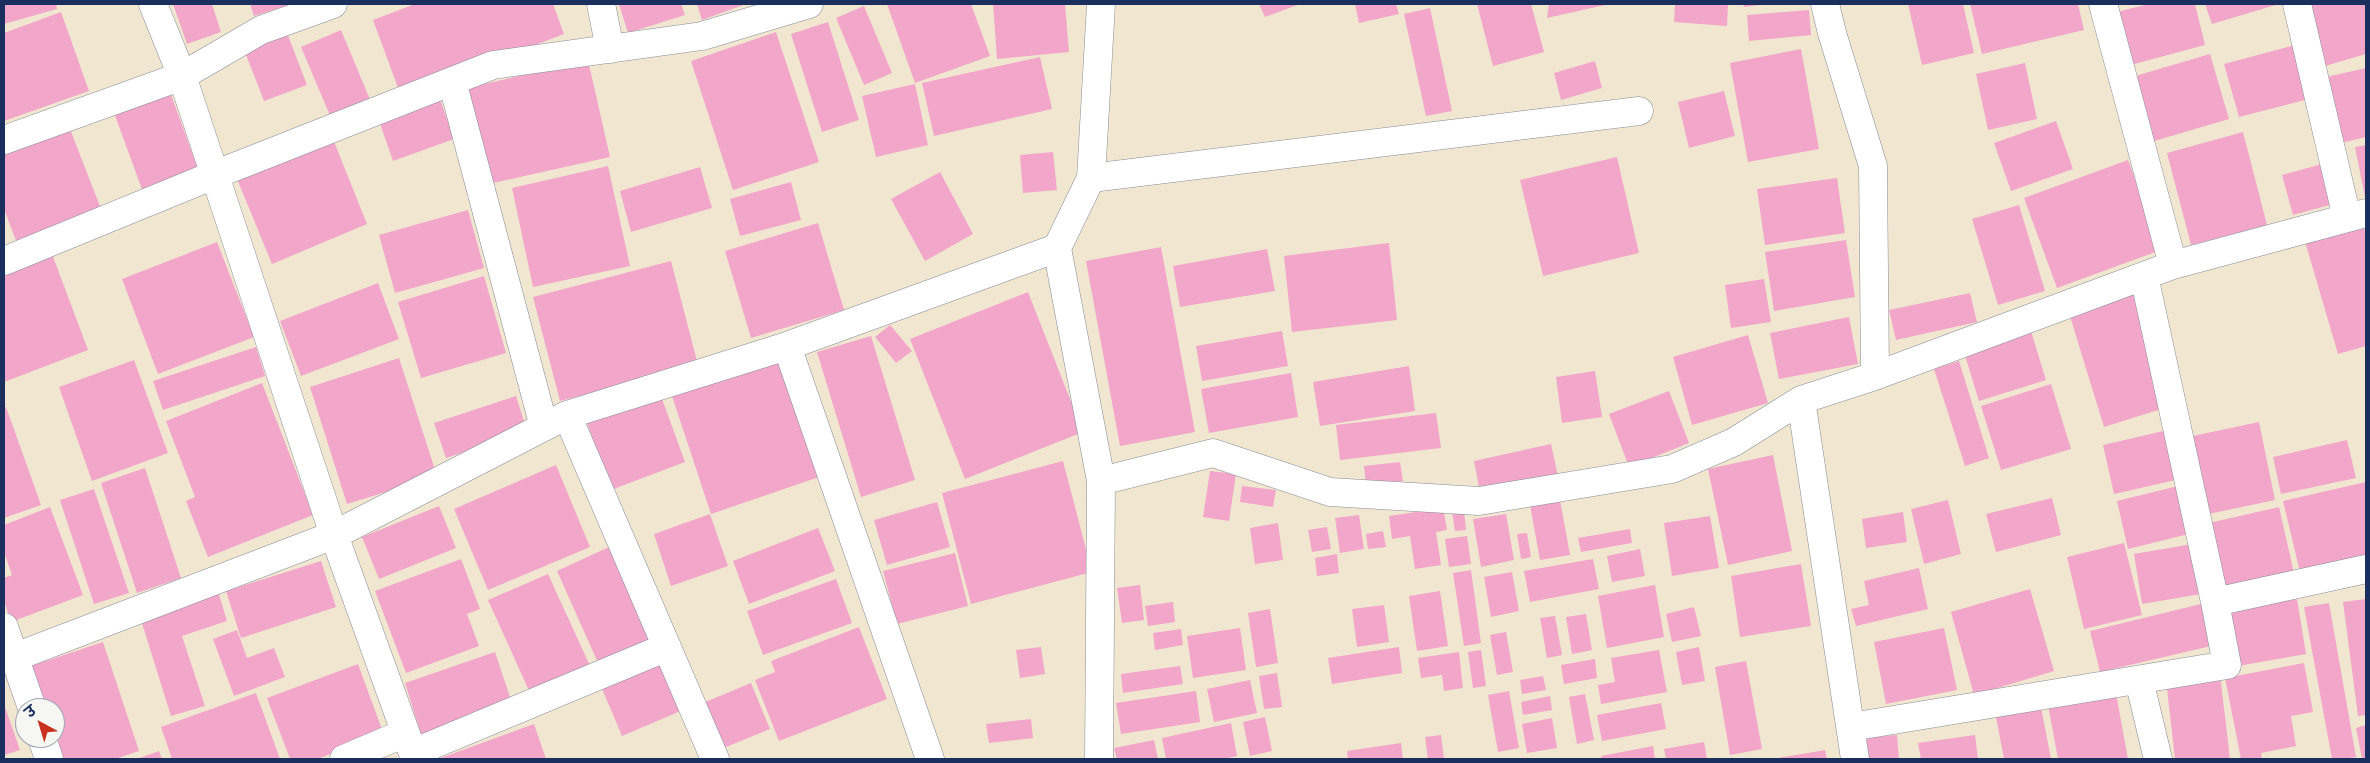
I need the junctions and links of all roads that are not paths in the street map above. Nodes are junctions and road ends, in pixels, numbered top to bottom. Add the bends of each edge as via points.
1 (154, 4) edge
2 (333, 4) edge
3 (601, 4) edge
4 (809, 4) edge
5 (1101, 4) edge
6 (1825, 4) edge
7 (2103, 4) edge
8 (2297, 4) edge
9 (610, 49) junction
10 (182, 76) junction
11 (452, 81) junction
12 (1639, 111) dead end
13 (4, 140) edge
14 (214, 175) junction
15 (1091, 178) junction
16 (2357, 215) edge
17 (1057, 248) junction
18 (4, 260) edge
19 (2173, 265) junction
20 (2144, 276) junction
21 (787, 346) junction
22 (1875, 376) junction
23 (1801, 400) junction
24 (556, 421) junction
25 (1101, 481) junction
26 (334, 535) junction
27 (2366, 569) edge
28 (2215, 602) junction
29 (4, 627) edge
30 (667, 647) junction
31 (15, 657) junction
32 (2140, 680) junction
33 (29, 698) edge
34 (1851, 727) junction
35 (411, 749) edge
36 (344, 759) edge
37 (715, 759) edge
38 (930, 759) edge
39 (1099, 759) edge
40 (1855, 759) edge
41 (2158, 759) edge

1 - 10 street
2 - 10 street via 261,30
3 - 9 street
4 - 9 street via 702,36
5 - 15 street
6 - 22 street via 1873,166
7 - 19 street
8 - 16 street
9 - 11 street via 493,65
10 - 13 street
10 - 14 street
11 - 14 street
11 - 24 street
12 - 15 street
14 - 18 street
14 - 26 street
15 - 17 street
16 - 19 street
17 - 21 street
17 - 25 street
19 - 20 street
20 - 22 street
20 - 28 street
21 - 24 street
21 - 38 street
22 - 23 street
23 - 25 street via 1734,442 1672,469 1479,501 1330,492 1213,453
23 - 34 street
24 - 26 street
24 - 30 street
25 - 39 street
26 - 31 street
26 - 35 street
27 - 28 street
28 - 32 street via 2227,665
29 - 31 street
30 - 35 street
30 - 37 street
31 - 33 street
32 - 34 street
32 - 41 street
34 - 40 street
35 - 36 street

